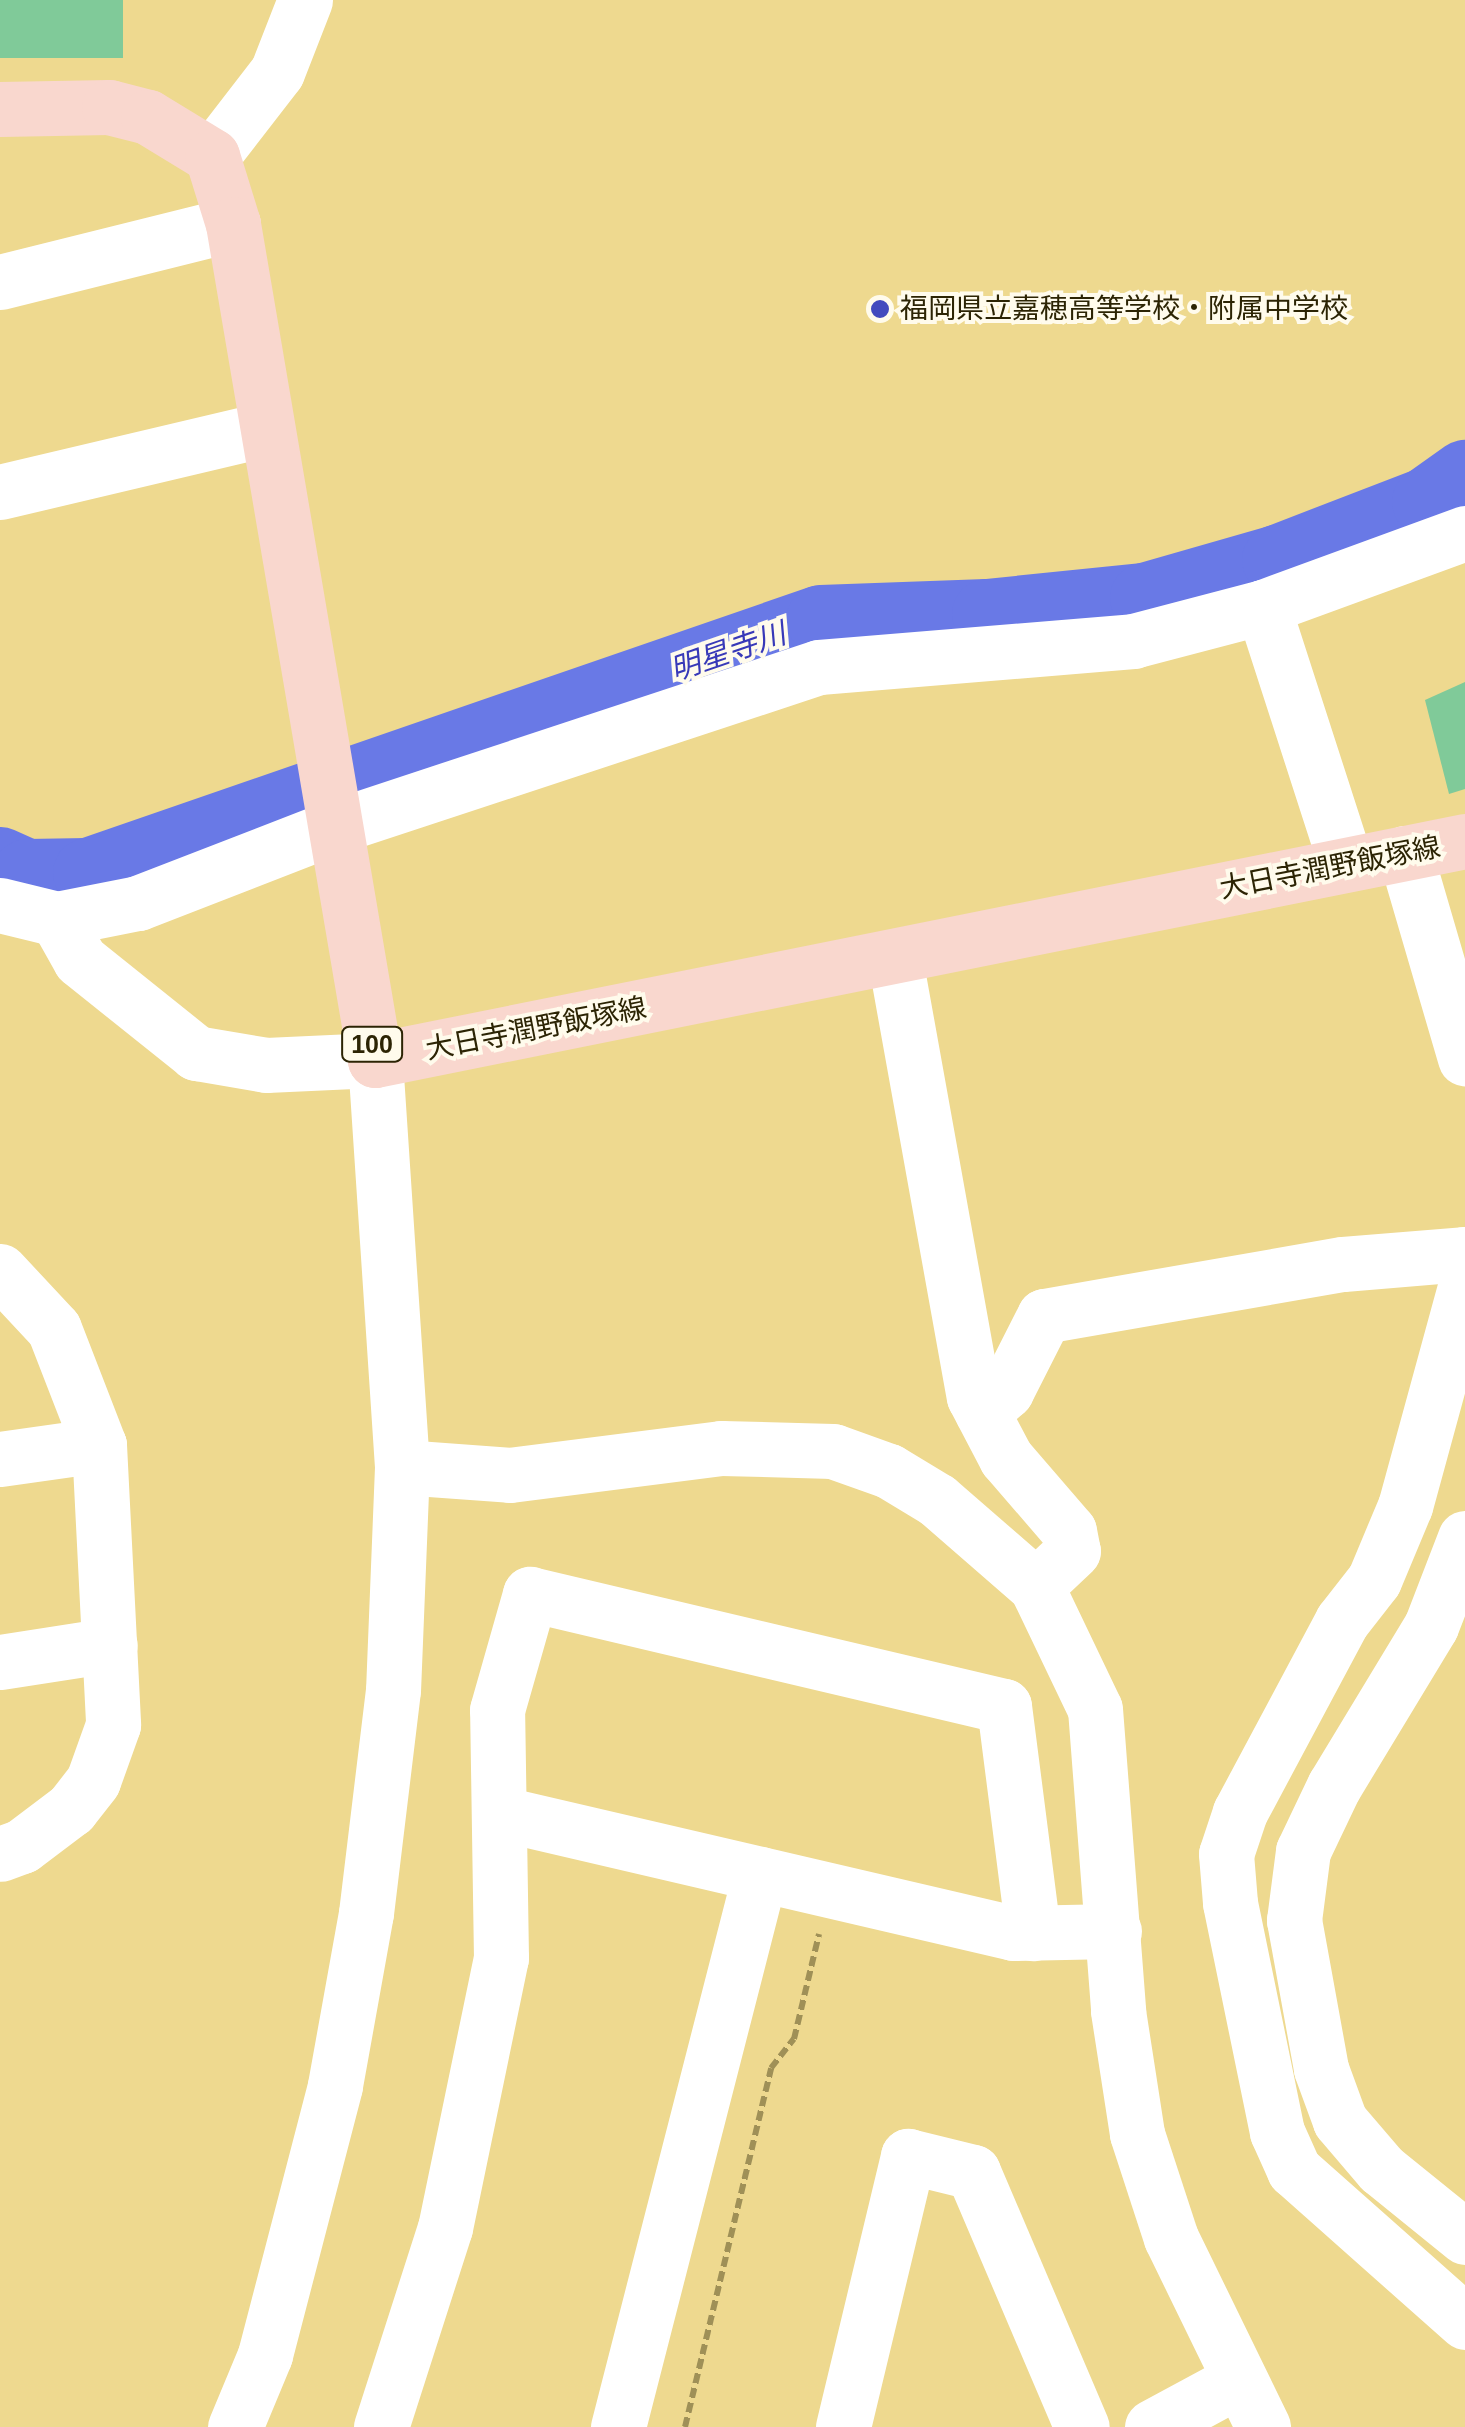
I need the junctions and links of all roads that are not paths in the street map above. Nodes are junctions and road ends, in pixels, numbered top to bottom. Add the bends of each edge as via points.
1 (317, 3) edge
2 (0, 109) edge
3 (212, 156) junction
4 (233, 224) junction
5 (0, 282) edge
6 (267, 429) junction
7 (0, 492) edge
8 (1465, 534) edge
9 (1263, 607) junction
10 (331, 828) junction
11 (1465, 841) edge
12 (1405, 854) junction
13 (1346, 864) junction
14 (0, 905) edge
15 (58, 919) junction
16 (896, 959) junction
17 (1465, 1058) edge
18 (375, 1060) junction
19 (1465, 1260) edge
20 (0, 1270) edge
21 (1465, 1287) edge
22 (982, 1412) junction
23 (99, 1445) junction
24 (0, 1460) edge
25 (402, 1467) junction
26 (1459, 1572) edge
27 (1036, 1586) junction
28 (110, 1646) junction
29 (0, 1662) edge
30 (503, 1814) junction
31 (0, 1854) edge
32 (760, 1874) junction
33 (1114, 1931) junction
34 (1033, 1932) junction
35 (1465, 2237) edge
36 (1465, 2322) edge
37 (1250, 2404) edge
38 (236, 2427) edge
39 (382, 2427) edge
40 (618, 2427) edge
41 (843, 2427) edge
42 (1082, 2427) edge
43 (1152, 2427) edge

1 - 3 street via 277,72
2 - 3 main road via 109,108 148,117
3 - 4 main road, 100
4 - 5 street
4 - 6 main road, 100
6 - 7 street
6 - 10 main road, 100
8 - 9 street
9 - 10 street via 1132,640 819,668
9 - 13 street
10 - 15 street via 138,903
10 - 18 main road, 100
11 - 12 main road, 大日寺潤野飯塚線 / 100
12 - 13 main road, 大日寺潤野飯塚線 / 100
12 - 17 street
13 - 16 main road, 大日寺潤野飯塚線 / 100
14 - 15 street
15 - 18 street via 80,960 196,1053 266,1065
16 - 18 main road, 大日寺潤野飯塚線 / 100
16 - 22 street
18 - 25 street
19 - 22 street via 1464,1254 1343,1264 1044,1316 1006,1391
20 - 23 street via 54,1329
21 - 36 street via 1405,1506 1374,1580 1342,1621 1240,1812 1226,1854 1230,1904 1278,2132 1294,2170
22 - 27 street via 1006,1458 1069,1532 1073,1551
23 - 24 street
23 - 28 street
25 - 27 street via 510,1474 721,1448 833,1451 888,1470 937,1500
25 - 38 street via 393,1690 366,1913 335,2086 265,2355
26 - 35 street via 1302,1851 1294,1920 1321,2069 1340,2121 1380,2168
27 - 33 street via 1094,1709
28 - 29 street
28 - 31 street via 112,1725 93,1782 70,1809 22,1846
30 - 32 street
30 - 34 street via 497,1710 530,1594 1004,1706
30 - 39 street via 501,1958 444,2228
32 - 34 street
32 - 40 street
33 - 34 street
33 - 37 street via 1118,2011 1138,2134 1171,2238
37 - 43 street
41 - 42 street via 908,2156 972,2172

